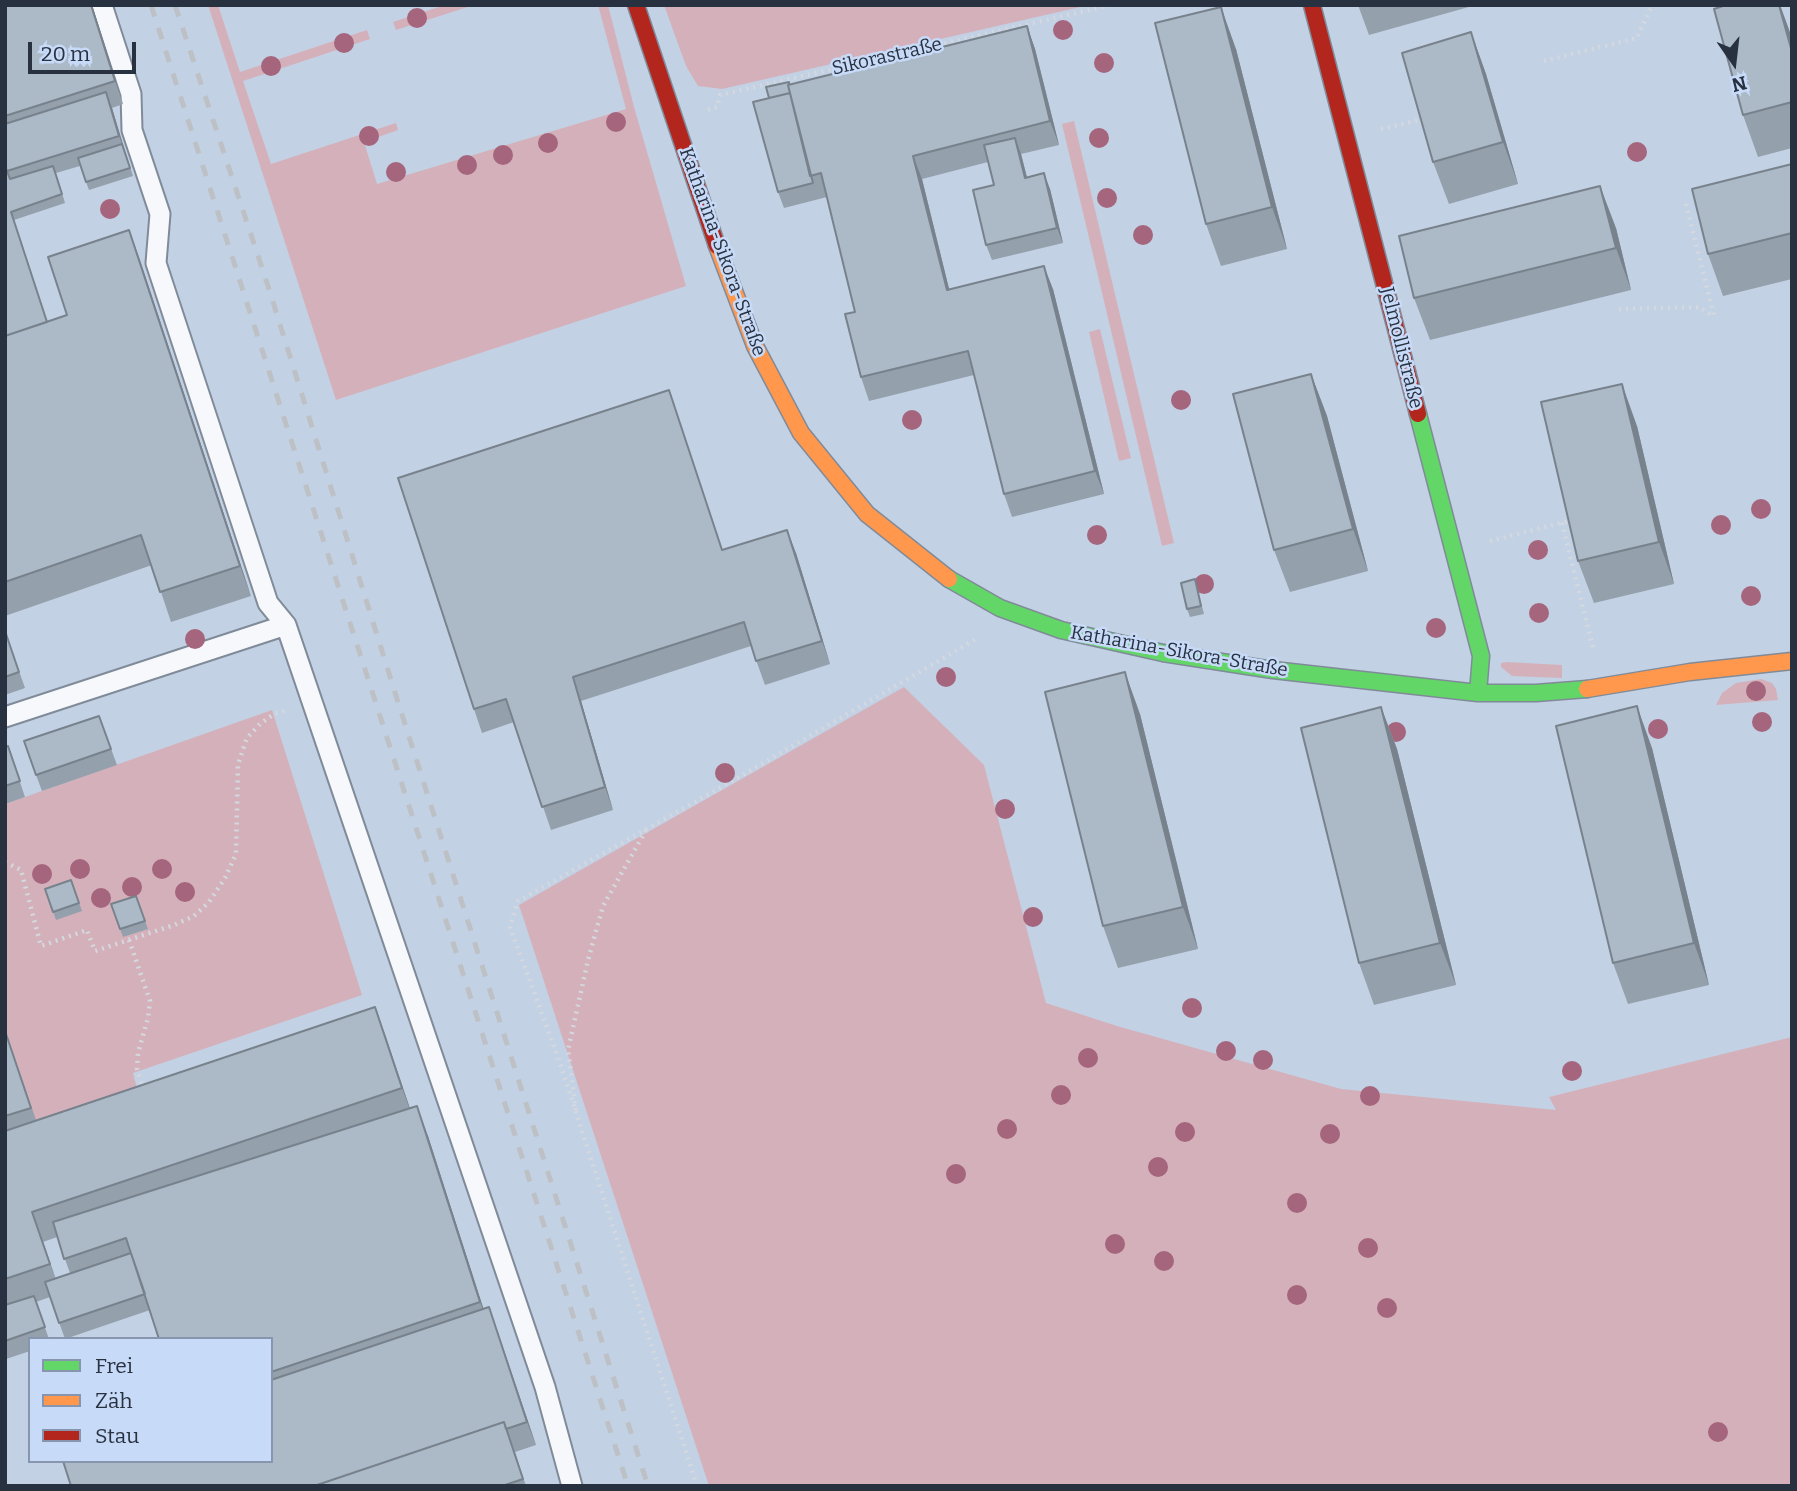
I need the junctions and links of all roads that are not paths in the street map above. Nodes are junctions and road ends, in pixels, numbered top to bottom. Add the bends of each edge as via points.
1 (102, 5) edge
2 (635, 5) edge
3 (1312, 5) edge
4 (286, 625) junction
5 (1792, 661) edge
6 (1478, 693) junction
7 (5, 717) edge
8 (572, 1486) edge

1 - 4 lane via 131,94 132,130 160,214 156,263 268,603
2 - 6 street, Katharina-Sikora-Straße via 723,264 755,346 801,433 867,514 941,575 1000,608 1061,630 1175,655
3 - 6 street, Jelmollistraße via 1481,656
4 - 7 lane
4 - 8 lane via 545,1387
5 - 6 street, Katharina-Sikora-Straße via 1689,672 1602,688

